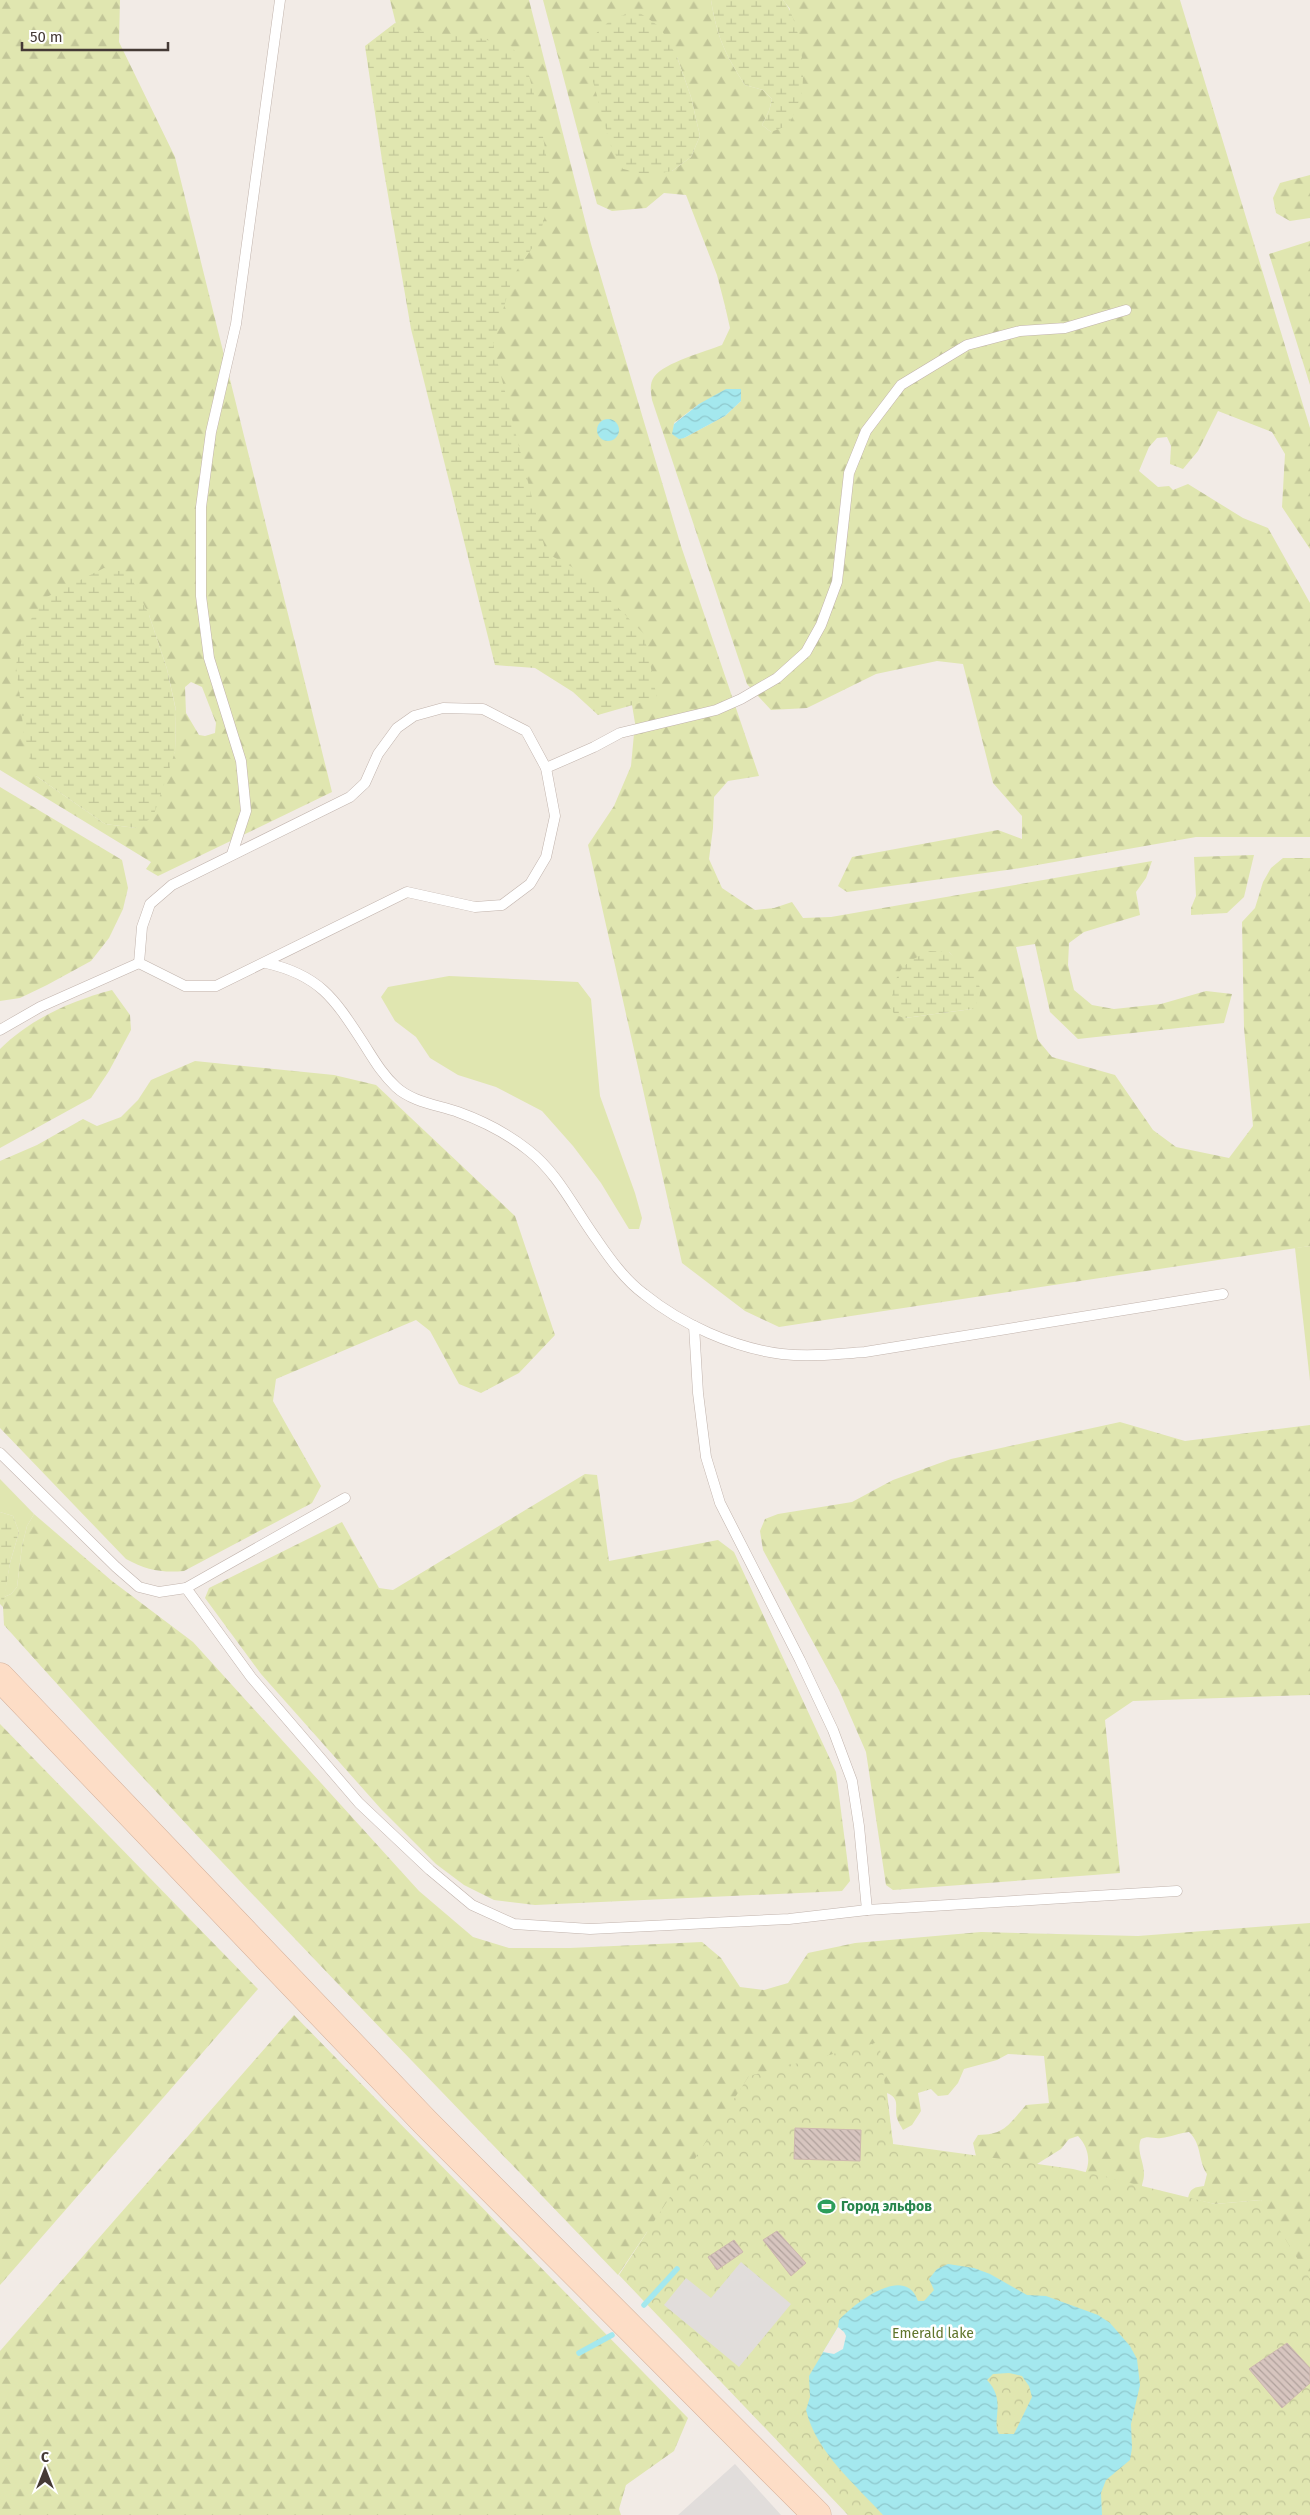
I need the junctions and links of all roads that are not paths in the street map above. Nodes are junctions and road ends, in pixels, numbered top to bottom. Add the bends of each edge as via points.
1 (272, 0) edge
2 (280, 0) edge
3 (278, 22) junction
4 (1126, 310) dead end
5 (546, 768) junction
6 (232, 854) junction
7 (139, 963) junction
8 (266, 963) junction
9 (0, 1030) edge
10 (1223, 1294) dead end
11 (694, 1326) junction
12 (0, 1453) edge
13 (344, 1498) dead end
14 (186, 1588) junction
15 (0, 1677) edge
16 (1178, 1891) dead end
17 (867, 1910) junction
18 (817, 2515) edge

1 - 3 lane
2 - 3 lane
3 - 6 lane via 236,324 211,432 201,507 201,596 209,658 241,761 246,811
4 - 5 lane via 1065,328 1020,331 967,345 901,385 866,431 849,473 837,582 821,625 806,652 778,678 741,699 716,710 620,733
5 - 6 lane via 526,731 483,709 443,708 414,716 396,728 364,783 350,797
5 - 8 lane via 556,816 546,857 530,884 502,905 475,907 407,892
6 - 7 lane via 172,885 150,904 142,927
7 - 8 lane via 185,986 216,986
7 - 9 lane via 40,1007
8 - 11 lane via 308,977 324,990 363,1042 378,1070 398,1089 421,1101 491,1126 529,1150 562,1186 618,1268 643,1294
10 - 11 lane via 865,1352 819,1355 773,1352
11 - 17 lane via 706,1457 720,1503 800,1660 852,1781 860,1826
12 - 14 lane via 139,1587 159,1592
13 - 14 lane
14 - 17 lane via 250,1677 358,1802 472,1905 514,1924 590,1929 789,1919
15 - 18 main road via 425,2122
16 - 17 lane

